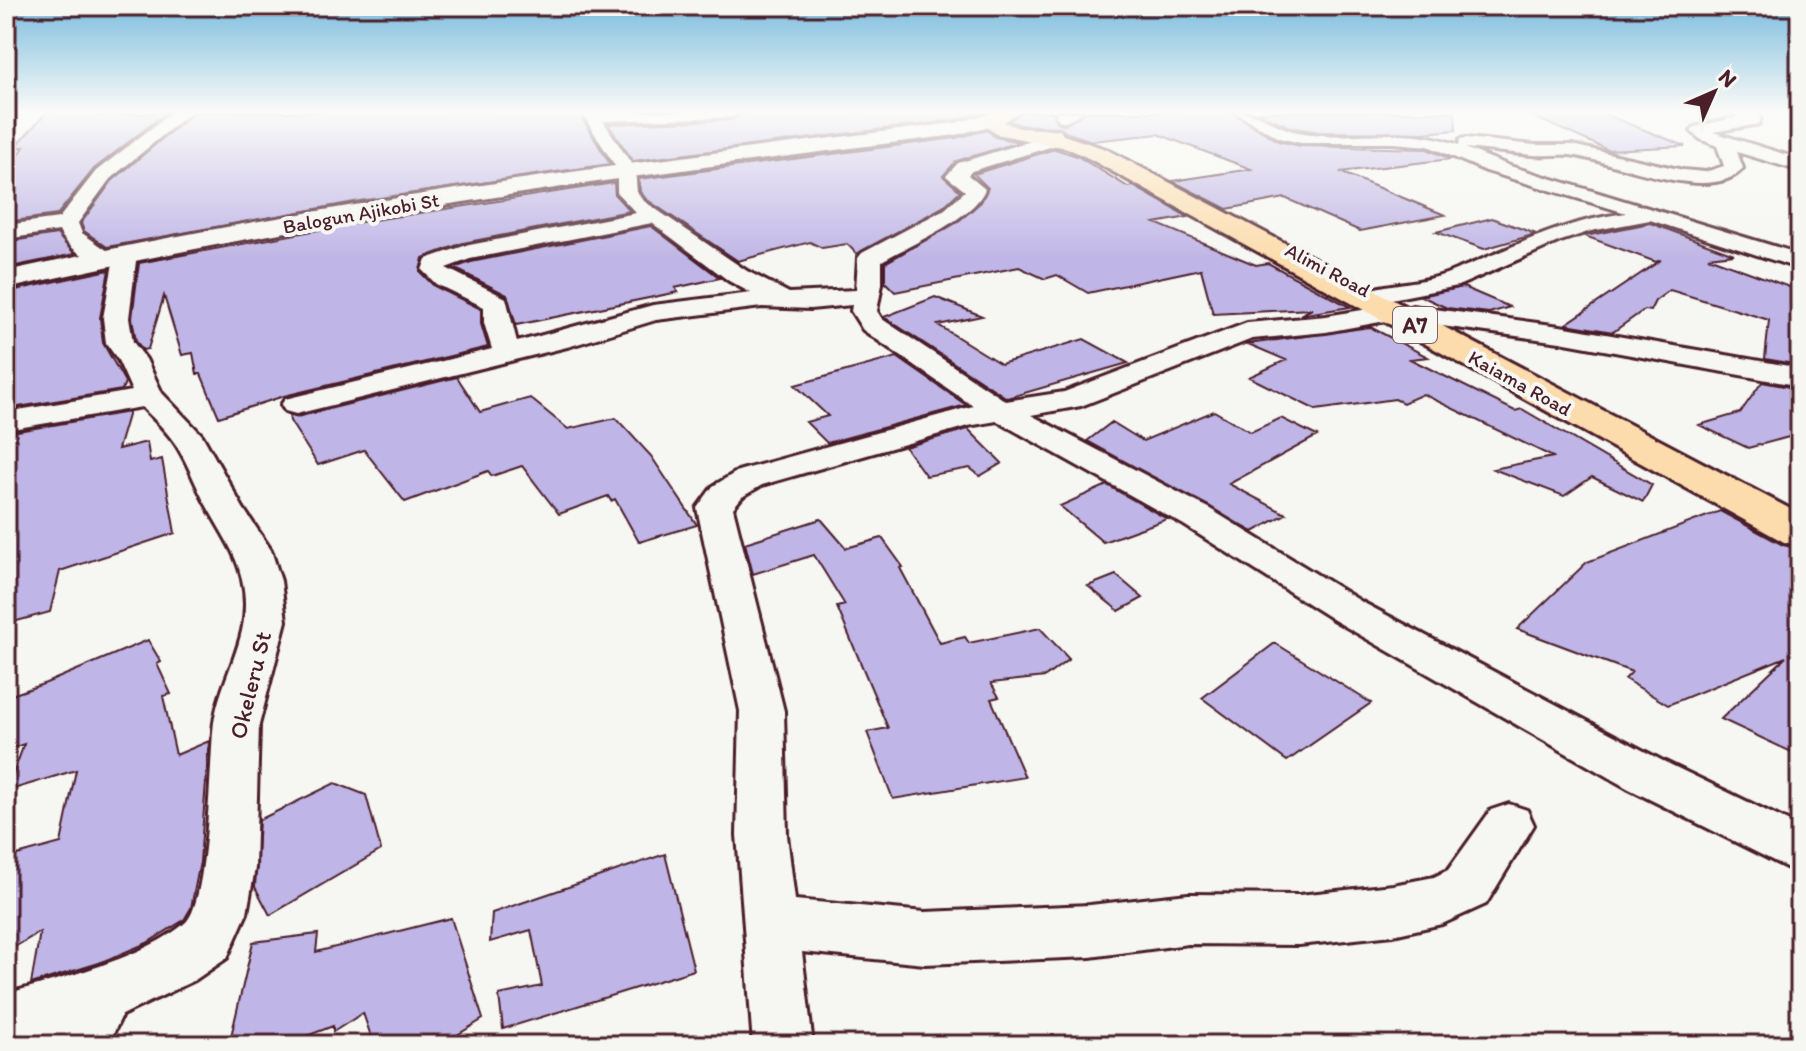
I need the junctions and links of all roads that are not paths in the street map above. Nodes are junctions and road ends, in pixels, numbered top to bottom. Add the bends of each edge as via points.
1 (120, 161) edge
2 (621, 161) edge
3 (692, 161) edge
4 (974, 161) edge
5 (1112, 161) edge
6 (1481, 161) edge
7 (1618, 161) edge
8 (1731, 161) edge
9 (626, 169) junction
10 (1651, 215) junction
11 (656, 216) junction
12 (67, 223) junction
13 (6, 232) edge
14 (116, 256) junction
15 (1800, 262) edge
16 (6, 280) edge
17 (865, 297) junction
18 (780, 298) junction
19 (1393, 307) junction
20 (507, 353) junction
21 (1800, 377) edge
22 (149, 397) junction
23 (296, 405) dead end
24 (1000, 410) junction
25 (6, 421) edge
26 (1800, 517) edge
27 (1800, 532) edge
28 (1509, 825) dead end
29 (1800, 852) edge
30 (770, 923) junction
31 (89, 1020) edge
32 (6, 1024) edge
33 (783, 1045) edge

1 - 12 street via 76,204
2 - 9 street
3 - 9 street, Balogun Ajikobi St
4 - 17 street via 957,173 976,191 952,213 870,258
5 - 19 highway, Kaiama Road / A7
6 - 10 street
7 - 8 street via 1715,178 1734,168
9 - 11 street via 627,193
9 - 14 street, Balogun Ajikobi St
10 - 15 street
10 - 19 street via 1550,237
11 - 18 street via 738,276
11 - 20 street via 464,253 434,264 445,279 497,303
12 - 13 street
12 - 14 street via 73,237
14 - 16 street, Balogun Ajikobi St
14 - 22 street, Okeleru St via 120,343
17 - 18 street
17 - 24 street via 865,316 872,324
18 - 20 street via 653,313
19 - 21 street
19 - 24 street via 1326,324 1247,331 1070,400
19 - 26 highway, A7
19 - 27 highway, Kaiama Road / A7
20 - 23 street
22 - 25 street
22 - 31 street, Okeleru St via 186,435 252,550 266,621 236,725 229,868 220,913 207,940
24 - 29 street via 1197,517 1402,641 1644,774
24 - 30 street via 750,478 719,499 715,508 762,711 762,835
28 - 30 street via 1467,887 1442,900 1393,910 1299,920 1188,919 1090,931 925,938
30 - 33 street
31 - 32 street, Okeleru St

